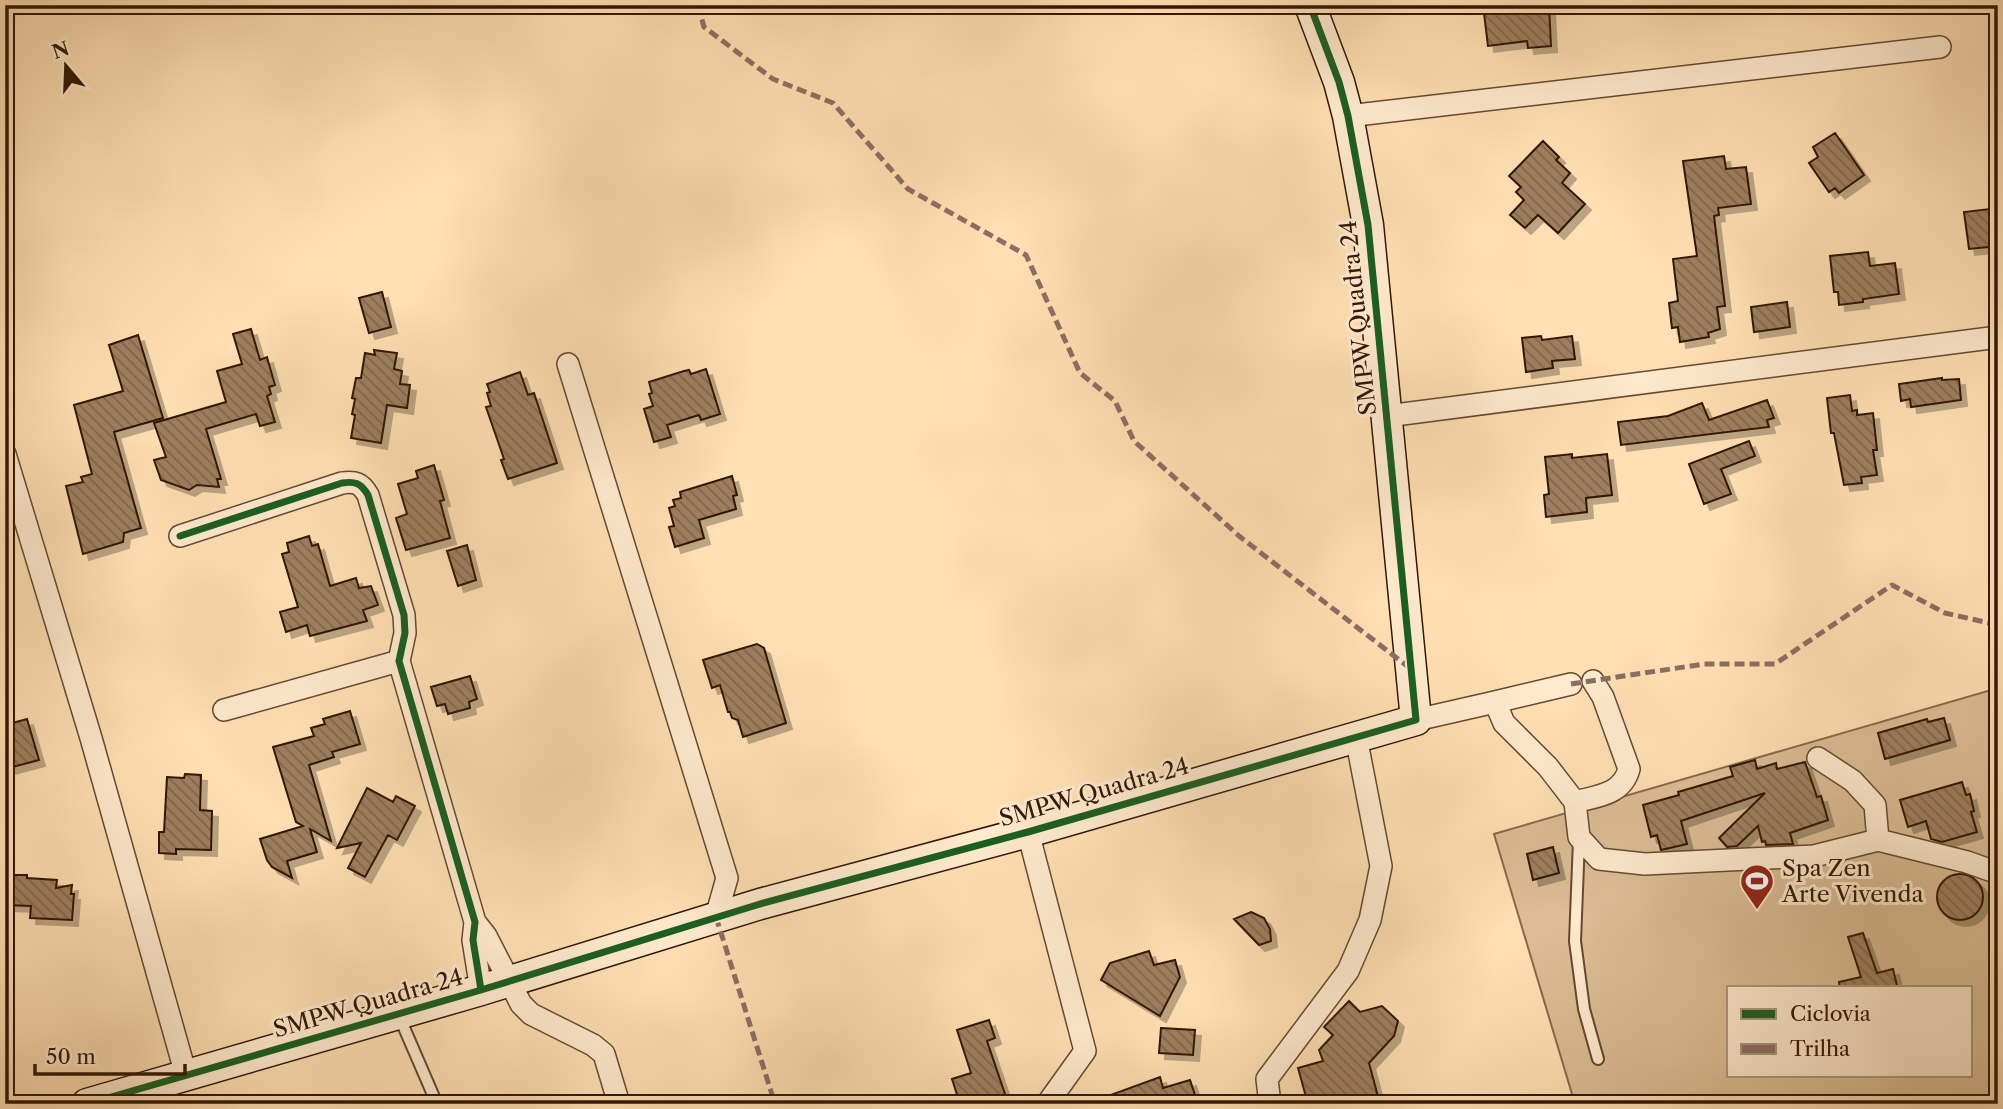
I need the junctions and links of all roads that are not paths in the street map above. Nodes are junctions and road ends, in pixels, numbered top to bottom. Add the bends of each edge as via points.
1 (1310, 5) edge
2 (1941, 47) dead end
3 (1348, 116) junction
4 (1998, 337) edge
5 (568, 363) dead end
6 (1387, 416) junction
7 (5, 454) edge
8 (180, 536) dead end
9 (399, 661) junction
10 (1593, 681) dead end
11 (1571, 684) dead end
12 (1494, 702) junction
13 (224, 710) dead end
14 (1416, 720) junction
15 (1356, 737) junction
16 (1818, 758) dead end
17 (1575, 802) junction
18 (1028, 832) junction
19 (1579, 837) junction
20 (1878, 840) junction
21 (1998, 873) edge
22 (727, 878) junction
23 (760, 904) junction
24 (716, 917) junction
25 (475, 922) junction
26 (510, 981) junction
27 (481, 990) junction
28 (398, 1014) junction
29 (1598, 1059) dead end
30 (186, 1075) junction
31 (129, 1098) edge
32 (86, 1104) edge
33 (437, 1104) edge
34 (619, 1104) edge
35 (1047, 1104) edge
36 (1270, 1104) edge

1 - 3 street, SMPW Quadra 24
2 - 3 street
3 - 6 street, SMPW Quadra 24 via 1368,225
4 - 6 street
5 - 22 street
6 - 14 street, SMPW Quadra 24
7 - 30 street
8 - 9 street via 342,483 359,484 368,495 404,615
9 - 13 street
9 - 25 street
10 - 17 street via 1629,769 1626,780 1612,792
11 - 12 street
12 - 14 street
12 - 17 street via 1504,723
14 - 15 street, SMPW Quadra 24
15 - 18 street, SMPW Quadra 24
15 - 36 street via 1381,866 1370,920 1348,971 1267,1079
16 - 20 street via 1853,780 1875,805
17 - 19 street
18 - 23 street, SMPW Quadra 24
18 - 35 street via 1085,1051
19 - 20 street via 1600,859 1645,863 1814,856
19 - 29 lane via 1575,941 1584,1009
20 - 21 street
22 - 23 street
22 - 24 street
23 - 24 street, SMPW Quadra 24
24 - 26 street, SMPW Quadra 24
25 - 26 street
25 - 27 street via 473,940
26 - 27 street, SMPW Quadra 24
26 - 34 street via 531,1014 604,1054
27 - 28 street, SMPW Quadra 24
28 - 30 street, SMPW Quadra 24
28 - 33 lane
30 - 31 street, SMPW Quadra 24
31 - 32 street, SMPW Quadra 24

